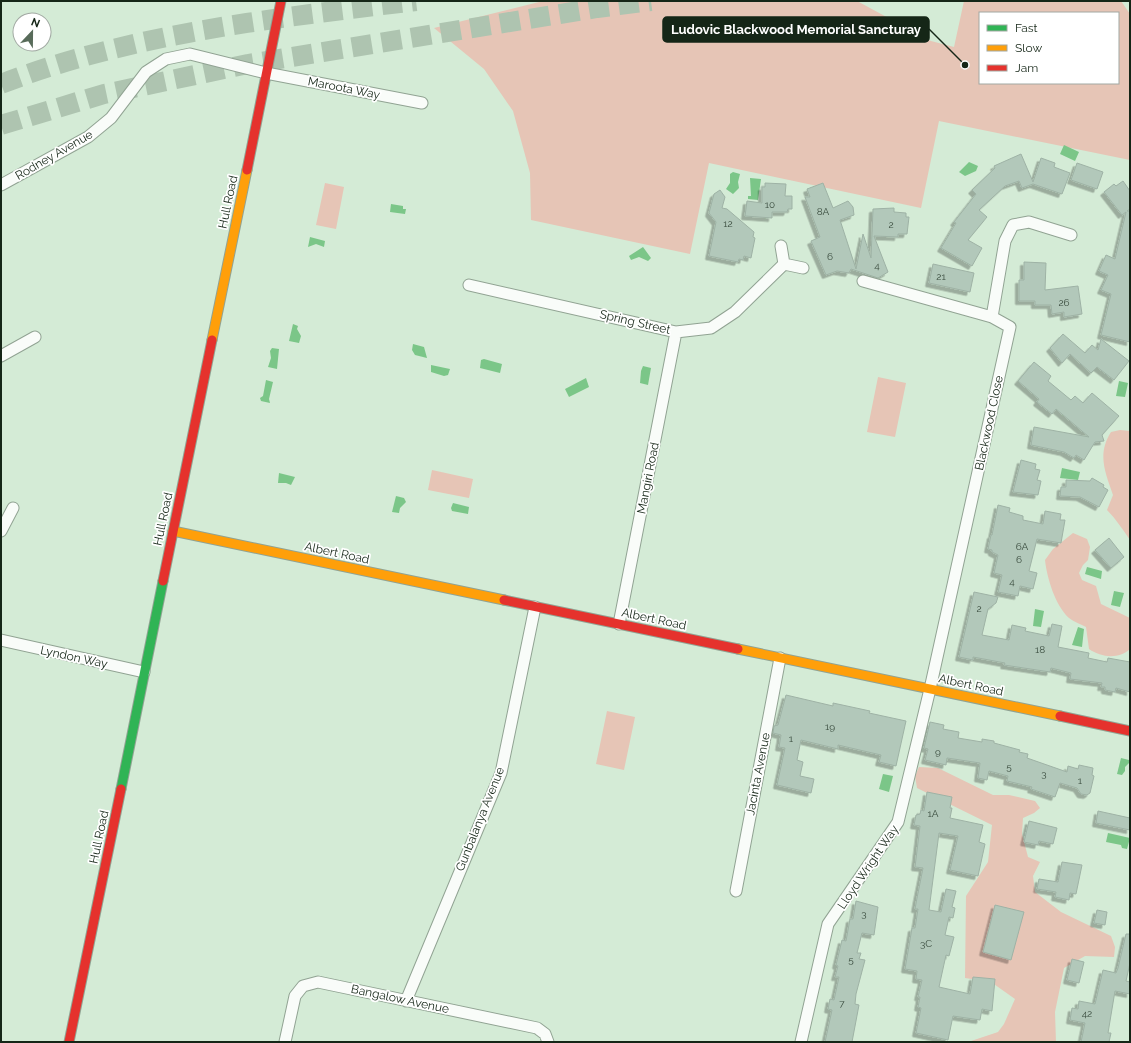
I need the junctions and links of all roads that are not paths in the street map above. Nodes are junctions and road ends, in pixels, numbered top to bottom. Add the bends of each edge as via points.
1 (281, 1) edge
2 (266, 73) junction
3 (422, 103) dead end
4 (1, 185) edge
5 (1071, 235) dead end
6 (780, 246) dead end
7 (784, 264) junction
8 (802, 268) dead end
9 (863, 281) dead end
10 (469, 285) dead end
11 (992, 317) junction
12 (676, 332) junction
13 (35, 337) dead end
14 (1, 356) edge
15 (13, 508) dead end
16 (1, 531) edge
17 (173, 531) junction
18 (536, 607) junction
19 (620, 624) junction
20 (2, 642) edge
21 (780, 658) junction
22 (144, 672) junction
23 (930, 689) junction
24 (1130, 731) edge
25 (736, 891) dead end
26 (406, 1000) junction
27 (69, 1042) edge
28 (285, 1042) edge
29 (548, 1042) edge
30 (801, 1042) edge

1 - 2 street, Hull Road
2 - 3 street, Maroota Way
2 - 4 street, Rodney Avenue via 190,54 166,58 146,72 111,118 88,137
2 - 17 street, Hull Road
5 - 11 street via 1029,222 1013,226 1005,241
6 - 7 street
7 - 8 street
7 - 12 street, Spring Street via 735,312 711,328
9 - 11 street
10 - 12 street, Spring Street
11 - 23 street, Blackwood Close via 1010,327
12 - 19 street, Mangiri Road
13 - 14 street
15 - 16 street
17 - 18 street, Albert Road
17 - 22 street, Hull Road
18 - 19 street, Albert Road
18 - 26 street, Gunbalanya Avenue via 501,773
19 - 21 street, Albert Road
20 - 22 street, Lyndon Way
21 - 23 street, Albert Road
21 - 25 street, Jacinta Avenue
22 - 27 street, Hull Road
23 - 24 street, Albert Road
23 - 30 street, Lloyd Wright Way via 898,822 828,924
26 - 28 street, Bangalow Avenue via 318,982 303,986 295,996
26 - 29 street, Bangalow Avenue via 537,1028 545,1034

